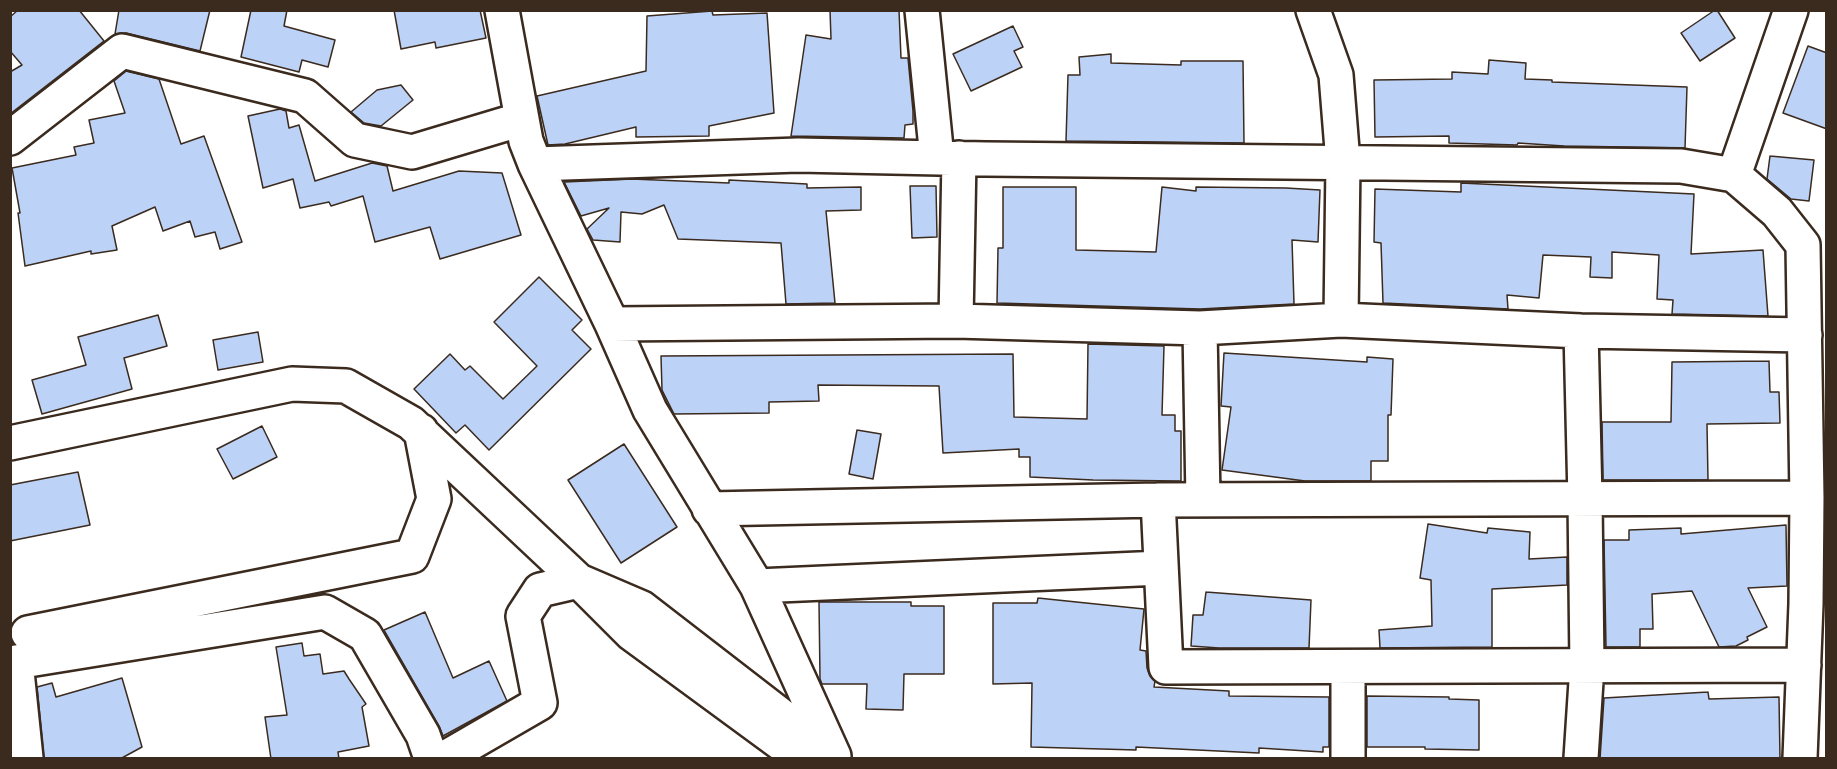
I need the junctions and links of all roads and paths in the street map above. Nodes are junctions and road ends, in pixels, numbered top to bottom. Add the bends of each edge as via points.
1 (502, 10) edge
2 (922, 10) edge
3 (1313, 10) edge
4 (1791, 10) edge
5 (522, 119) junction
6 (10, 138) edge
7 (948, 158) junction
8 (1343, 162) junction
9 (535, 164) junction
10 (1734, 175) junction
11 (1341, 320) junction
12 (956, 321) junction
13 (612, 324) junction
14 (1200, 328) junction
15 (1581, 331) junction
16 (1805, 335) junction
17 (421, 431) junction
18 (10, 442) edge
19 (1807, 498) junction
20 (1586, 499) junction
21 (1158, 500) junction
22 (1203, 500) junction
23 (709, 509) junction
24 (1161, 568) junction
25 (579, 581) junction
26 (757, 586) junction
27 (28, 633) dead end
28 (13, 663) edge
29 (1587, 666) junction
30 (1804, 666) junction
31 (1348, 667) junction
32 (836, 757) edge
33 (26, 759) edge
34 (431, 759) edge
35 (445, 759) edge
36 (801, 759) edge
37 (1348, 759) edge
38 (1581, 759) edge
39 (1800, 759) edge

1 - 5 street
2 - 7 street
3 - 8 street via 1336,75
4 - 10 street
5 - 6 street via 412,152 355,140 305,96 122,51
5 - 9 street
7 - 8 street
7 - 9 street via 798,155
7 - 12 street
8 - 10 street via 1681,166
8 - 11 street
9 - 13 street
10 - 16 street via 1777,212 1803,245
11 - 14 street
11 - 15 street
12 - 13 street
12 - 14 street
13 - 23 street via 650,410
14 - 22 street
15 - 16 street
15 - 20 street
16 - 19 street
17 - 18 street via 346,386 292,384
17 - 25 street
17 - 27 street via 434,499 412,556
19 - 20 street
19 - 30 street
20 - 22 street
20 - 29 street
21 - 22 street
21 - 23 street
21 - 24 street
23 - 26 street
24 - 26 street
24 - 31 street via 1166,667
25 - 32 street via 642,608
25 - 35 street via 540,590 523,616 540,703
25 - 36 street via 632,634
26 - 32 street
28 - 33 street
28 - 34 street via 325,612 365,635 423,735
29 - 30 street
29 - 31 street
29 - 38 street
30 - 39 street
31 - 37 street

